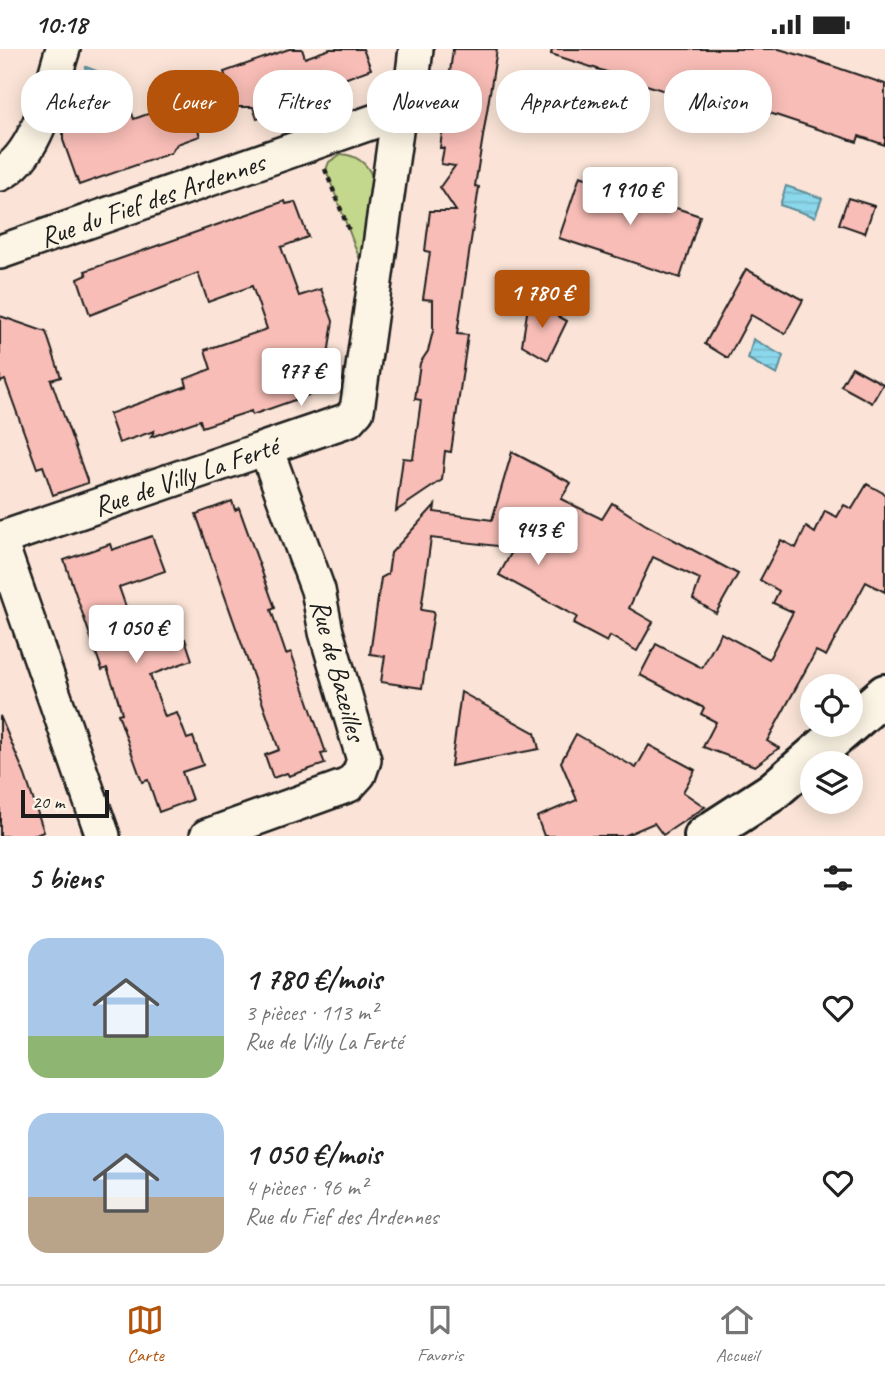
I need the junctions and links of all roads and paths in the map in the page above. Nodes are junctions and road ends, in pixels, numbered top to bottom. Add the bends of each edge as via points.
1 (63, 49) edge
2 (416, 49) edge
3 (413, 70) edge
4 (367, 122) edge
5 (396, 133) edge
6 (316, 142) junction
7 (0, 174) edge
8 (0, 252) edge
9 (378, 262) junction
10 (266, 449) junction
11 (0, 540) edge
12 (885, 694) edge
13 (103, 836) edge
14 (206, 836) edge
15 (704, 836) edge

1 - 7 street via 26,153
2 - 3 street
4 - 6 street, Rue du Fief des Ardennes
5 - 9 street, Rue de Villy La Ferté
6 - 8 street, Rue du Fief des Ardennes
6 - 9 path via 360,260
9 - 10 street, Rue de Villy La Ferté via 357,410 348,420
10 - 11 street, Rue de Villy La Ferté
10 - 14 street, Rue de Bazeilles via 318,590 364,760 349,785
11 - 13 street
12 - 15 street via 772,792

